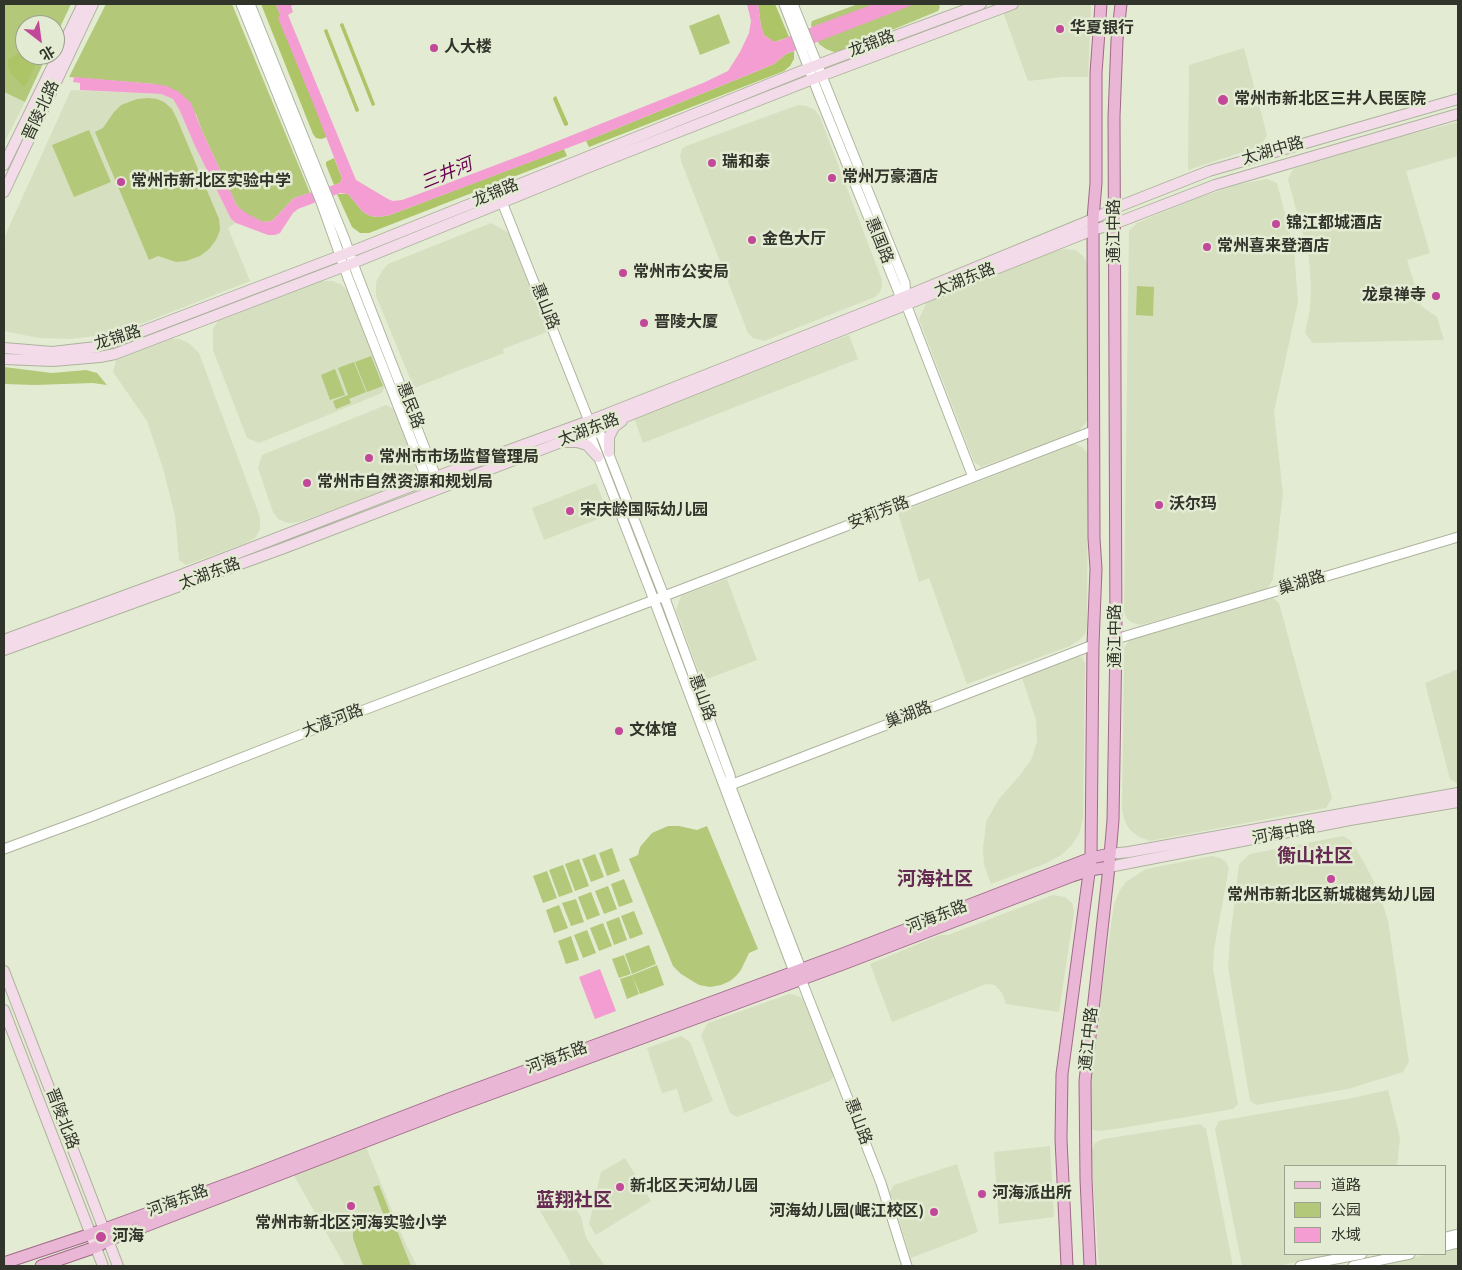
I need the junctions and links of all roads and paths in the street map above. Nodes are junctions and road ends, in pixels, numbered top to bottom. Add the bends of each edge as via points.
1 (82, 4) edge
2 (93, 4) edge
3 (241, 4) edge
4 (250, 4) edge
5 (784, 4) edge
6 (793, 4) edge
7 (981, 4) edge
8 (1013, 4) edge
9 (1121, 4) edge
10 (1099, 6) edge
11 (799, 31) junction
12 (814, 67) junction
13 (817, 77) junction
14 (1458, 99) edge
15 (1458, 114) edge
16 (4, 165) edge
17 (319, 187) junction
18 (4, 192) edge
19 (500, 197) junction
20 (1115, 208) junction
21 (1114, 224) junction
22 (1093, 225) junction
23 (347, 259) junction
24 (904, 299) junction
25 (4, 348) edge
26 (4, 359) edge
27 (628, 416) junction
28 (592, 427) junction
29 (1093, 431) junction
30 (560, 442) junction
31 (609, 452) junction
32 (598, 457) junction
33 (974, 477) junction
34 (432, 479) junction
35 (436, 490) junction
36 (1458, 537) edge
37 (664, 596) junction
38 (654, 600) junction
39 (1116, 639) junction
40 (4, 640) edge
41 (1093, 644) junction
42 (4, 650) edge
43 (728, 786) junction
44 (1458, 793) edge
45 (1458, 802) edge
46 (4, 849) edge
47 (1110, 854) junction
48 (1090, 864) junction
49 (1109, 867) junction
50 (4, 971) edge
51 (799, 974) junction
52 (4, 1010) edge
53 (104, 1229) junction
54 (90, 1234) junction
55 (109, 1240) junction
56 (96, 1247) junction
57 (1357, 1255) edge
58 (1405, 1255) edge
59 (4, 1263) edge
60 (41, 1266) edge
61 (103, 1266) edge
62 (118, 1266) edge
63 (907, 1266) edge
64 (1067, 1266) edge
65 (1090, 1266) edge
66 (1300, 1266) edge
67 (1353, 1266) edge

1 - 16 main road, 晋陵北路
2 - 18 main road, 晋陵北路
3 - 17 street, 惠民路
4 - 17 street, 惠民路
5 - 11 street
6 - 11 street
7 - 12 main road, 龙锦路
8 - 13 main road, 龙锦路
9 - 20 main road, 通江中路 via 1114,117
10 - 22 main road, 通江中路
11 - 12 street, 惠国路
12 - 13 street, 惠国路
12 - 19 main road, 龙锦路
13 - 19 main road, 龙锦路
13 - 24 street, 惠国路
14 - 20 main road, 太湖中路 via 1209,171
15 - 21 main road, 太湖中路 via 1215,185
17 - 23 street, 惠民路
19 - 23 main road, 龙锦路
19 - 28 street, 惠山路
20 - 21 main road, 通江中路
20 - 22 main road, 太湖中路
21 - 22 main road, 太湖东路
21 - 39 main road, 通江中路
22 - 24 main road, 太湖东路
22 - 29 main road, 通江中路
23 - 25 main road, 龙锦路 via 117,342 52,352
23 - 26 main road, 龙锦路 via 115,354 53,361
23 - 34 street, 惠民路
24 - 27 main road, 太湖东路
24 - 28 main road, 太湖东路 via 748,359
24 - 33 street, 惠国路
27 - 28 main road, 太湖东路
27 - 31 main road via 614,427 609,437
28 - 30 main road, 太湖东路
28 - 31 street, 惠山路 via 602,436
28 - 32 street, 惠山路 via 592,440
28 - 34 main road, 太湖东路
29 - 33 street, 安莉芳路
29 - 41 main road, 通江中路 via 1096,569
30 - 32 main road via 587,445
30 - 35 main road, 太湖东路
31 - 37 street, 惠山路
32 - 38 street, 惠山路
33 - 37 street, 安莉芳路
34 - 35 street, 惠民路
34 - 40 main road, 太湖东路
35 - 42 main road, 太湖东路
36 - 39 street, 巢湖路
37 - 38 street, 大渡河路
37 - 43 street, 惠山路 via 730,775
38 - 43 street, 惠山路
38 - 46 street, 大渡河路
39 - 47 main road, 通江中路
41 - 43 street, 巢湖路
41 - 48 main road, 通江中路
43 - 51 street, 惠山路
44 - 47 main road, 河海中路
45 - 49 main road, 河海中路
47 - 48 main road, 河海东路
47 - 49 main road, 通江中路
48 - 49 main road, 河海东路
48 - 51 main road, 河海东路
48 - 64 main road, 通江中路 via 1062,1074 1061,1139
49 - 65 main road, 通江中路 via 1085,1081
50 - 53 main road, 晋陵北路
51 - 53 main road, 河海东路 via 449,1099
51 - 55 main road, 河海东路
51 - 63 street, 惠山路 via 881,1183
52 - 54 main road, 晋陵北路
53 - 54 main road, 河海东路
53 - 55 main road, 晋陵北路
54 - 56 main road, 晋陵北路
54 - 59 main road, 河海东路
55 - 56 main road, 河海东路
55 - 62 main road, 晋陵北路
56 - 60 main road, 河海东路
56 - 61 main road, 晋陵北路
57 - 66 street
58 - 67 street

